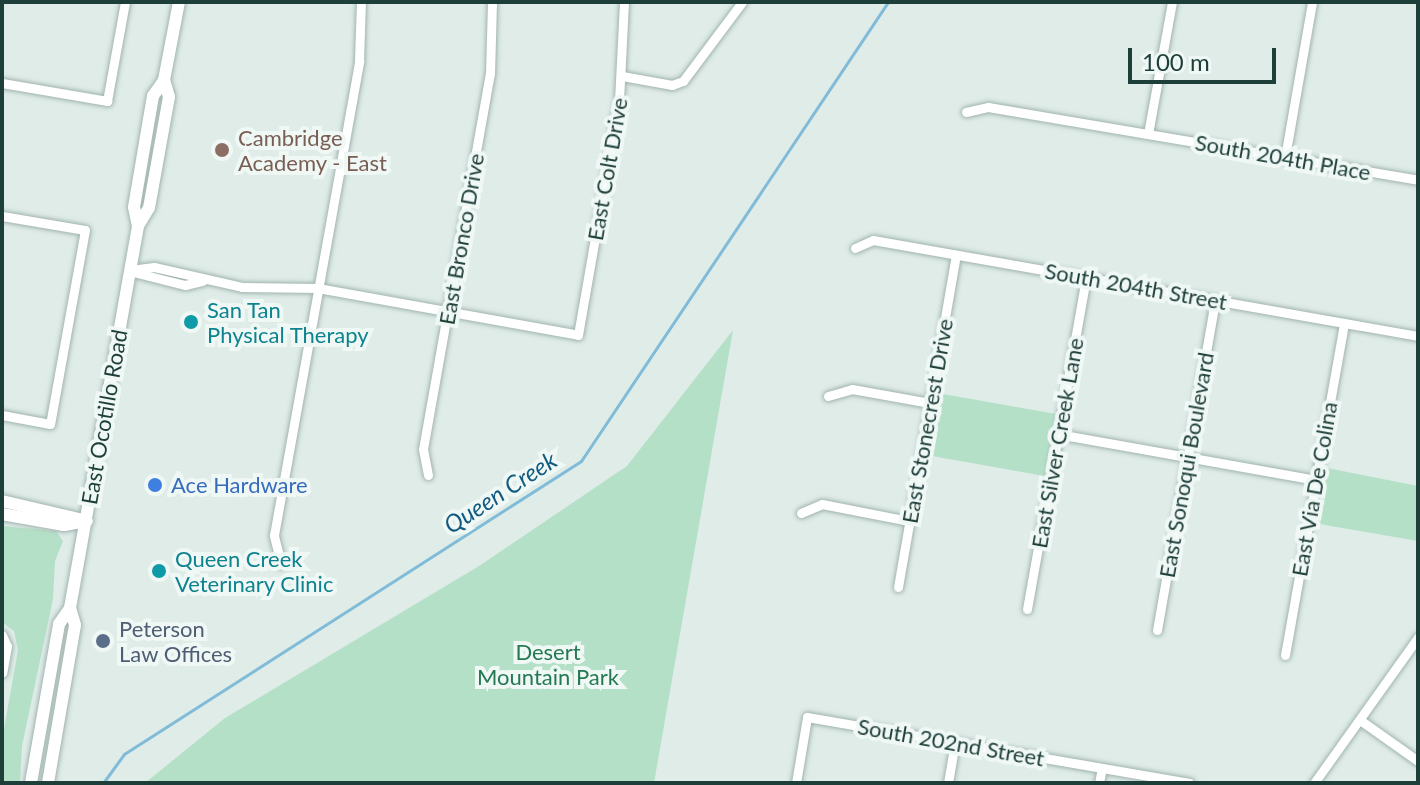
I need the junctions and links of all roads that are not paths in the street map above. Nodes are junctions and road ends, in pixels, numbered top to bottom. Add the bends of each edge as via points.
1 (125, 2) edge
2 (179, 2) edge
3 (361, 2) edge
4 (492, 2) edge
5 (624, 2) edge
6 (742, 2) edge
7 (1172, 2) edge
8 (1312, 2) edge
9 (622, 76) junction
10 (2, 83) edge
11 (966, 112) dead end
12 (1148, 134) junction
13 (1285, 157) junction
14 (1418, 180) edge
15 (2, 216) edge
16 (855, 248) dead end
17 (956, 255) junction
18 (130, 270) junction
19 (1086, 278) junction
20 (318, 288) junction
21 (1215, 301) junction
22 (448, 312) junction
23 (1344, 323) junction
24 (1418, 336) edge
25 (828, 396) dead end
26 (930, 403) junction
27 (2, 415) edge
28 (1058, 434) junction
29 (1188, 457) junction
30 (428, 475) dead end
31 (1316, 480) junction
32 (2, 501) edge
33 (801, 513) dead end
34 (2, 514) edge
35 (87, 521) junction
36 (909, 521) junction
37 (281, 564) dead end
38 (898, 587) dead end
39 (70, 608) junction
40 (1027, 609) dead end
41 (1157, 630) dead end
42 (3, 636) edge
43 (1418, 637) edge
44 (1285, 655) dead end
45 (2, 673) edge
46 (1360, 720) junction
47 (955, 742) junction
48 (1418, 761) edge
49 (1102, 768) junction
50 (31, 783) edge
51 (48, 783) edge
52 (796, 783) edge
53 (948, 783) edge
54 (1099, 783) edge
55 (1189, 783) edge
56 (1314, 783) edge

1 - 10 street via 107,101
2 - 18 main road, East Ocotillo Road via 164,80 169,97 153,191 138,226
3 - 20 street via 359,61
4 - 22 street, East Bronco Drive via 490,74
5 - 9 street, East Colt Drive
6 - 9 street via 683,81 672,85
7 - 12 street
8 - 13 street
9 - 22 street, East Colt Drive via 578,335
11 - 12 street, South 204th Place via 988,107
12 - 13 street, South 204th Place
13 - 14 street, South 204th Place
15 - 27 street via 85,230 50,424
16 - 17 street, South 204th Street via 873,240
17 - 19 street, South 204th Street
17 - 26 street, East Stonecrest Drive
18 - 20 street via 154,267 203,281
18 - 35 main road, East Ocotillo Road
19 - 21 street, South 204th Street
19 - 28 street, East Silver Creek Lane
20 - 22 street
20 - 37 street via 274,535
21 - 23 street, South 204th Street
21 - 29 street, East Sonoqui Boulevard
22 - 30 street, East Bronco Drive via 423,449
23 - 24 street, South 204th Street
23 - 31 street, East Via De Colina
25 - 26 street via 852,389
26 - 36 street, East Stonecrest Drive
28 - 29 street
28 - 40 street, East Silver Creek Lane
29 - 31 street
29 - 41 street, East Sonoqui Boulevard
31 - 44 street, East Via De Colina
32 - 35 main road
33 - 36 street via 822,504
34 - 35 main road via 64,525
35 - 39 main road, East Ocotillo Road
36 - 38 street, East Stonecrest Drive
39 - 50 main road, East Ocotillo Road via 59,624
39 - 51 main road, East Ocotillo Road via 75,625
42 - 45 street
43 - 46 street
46 - 48 street
46 - 56 street
47 - 49 street, South 202nd Street
47 - 52 street, South 202nd Street via 807,717
47 - 53 street
49 - 54 street
49 - 55 street, South 202nd Street

